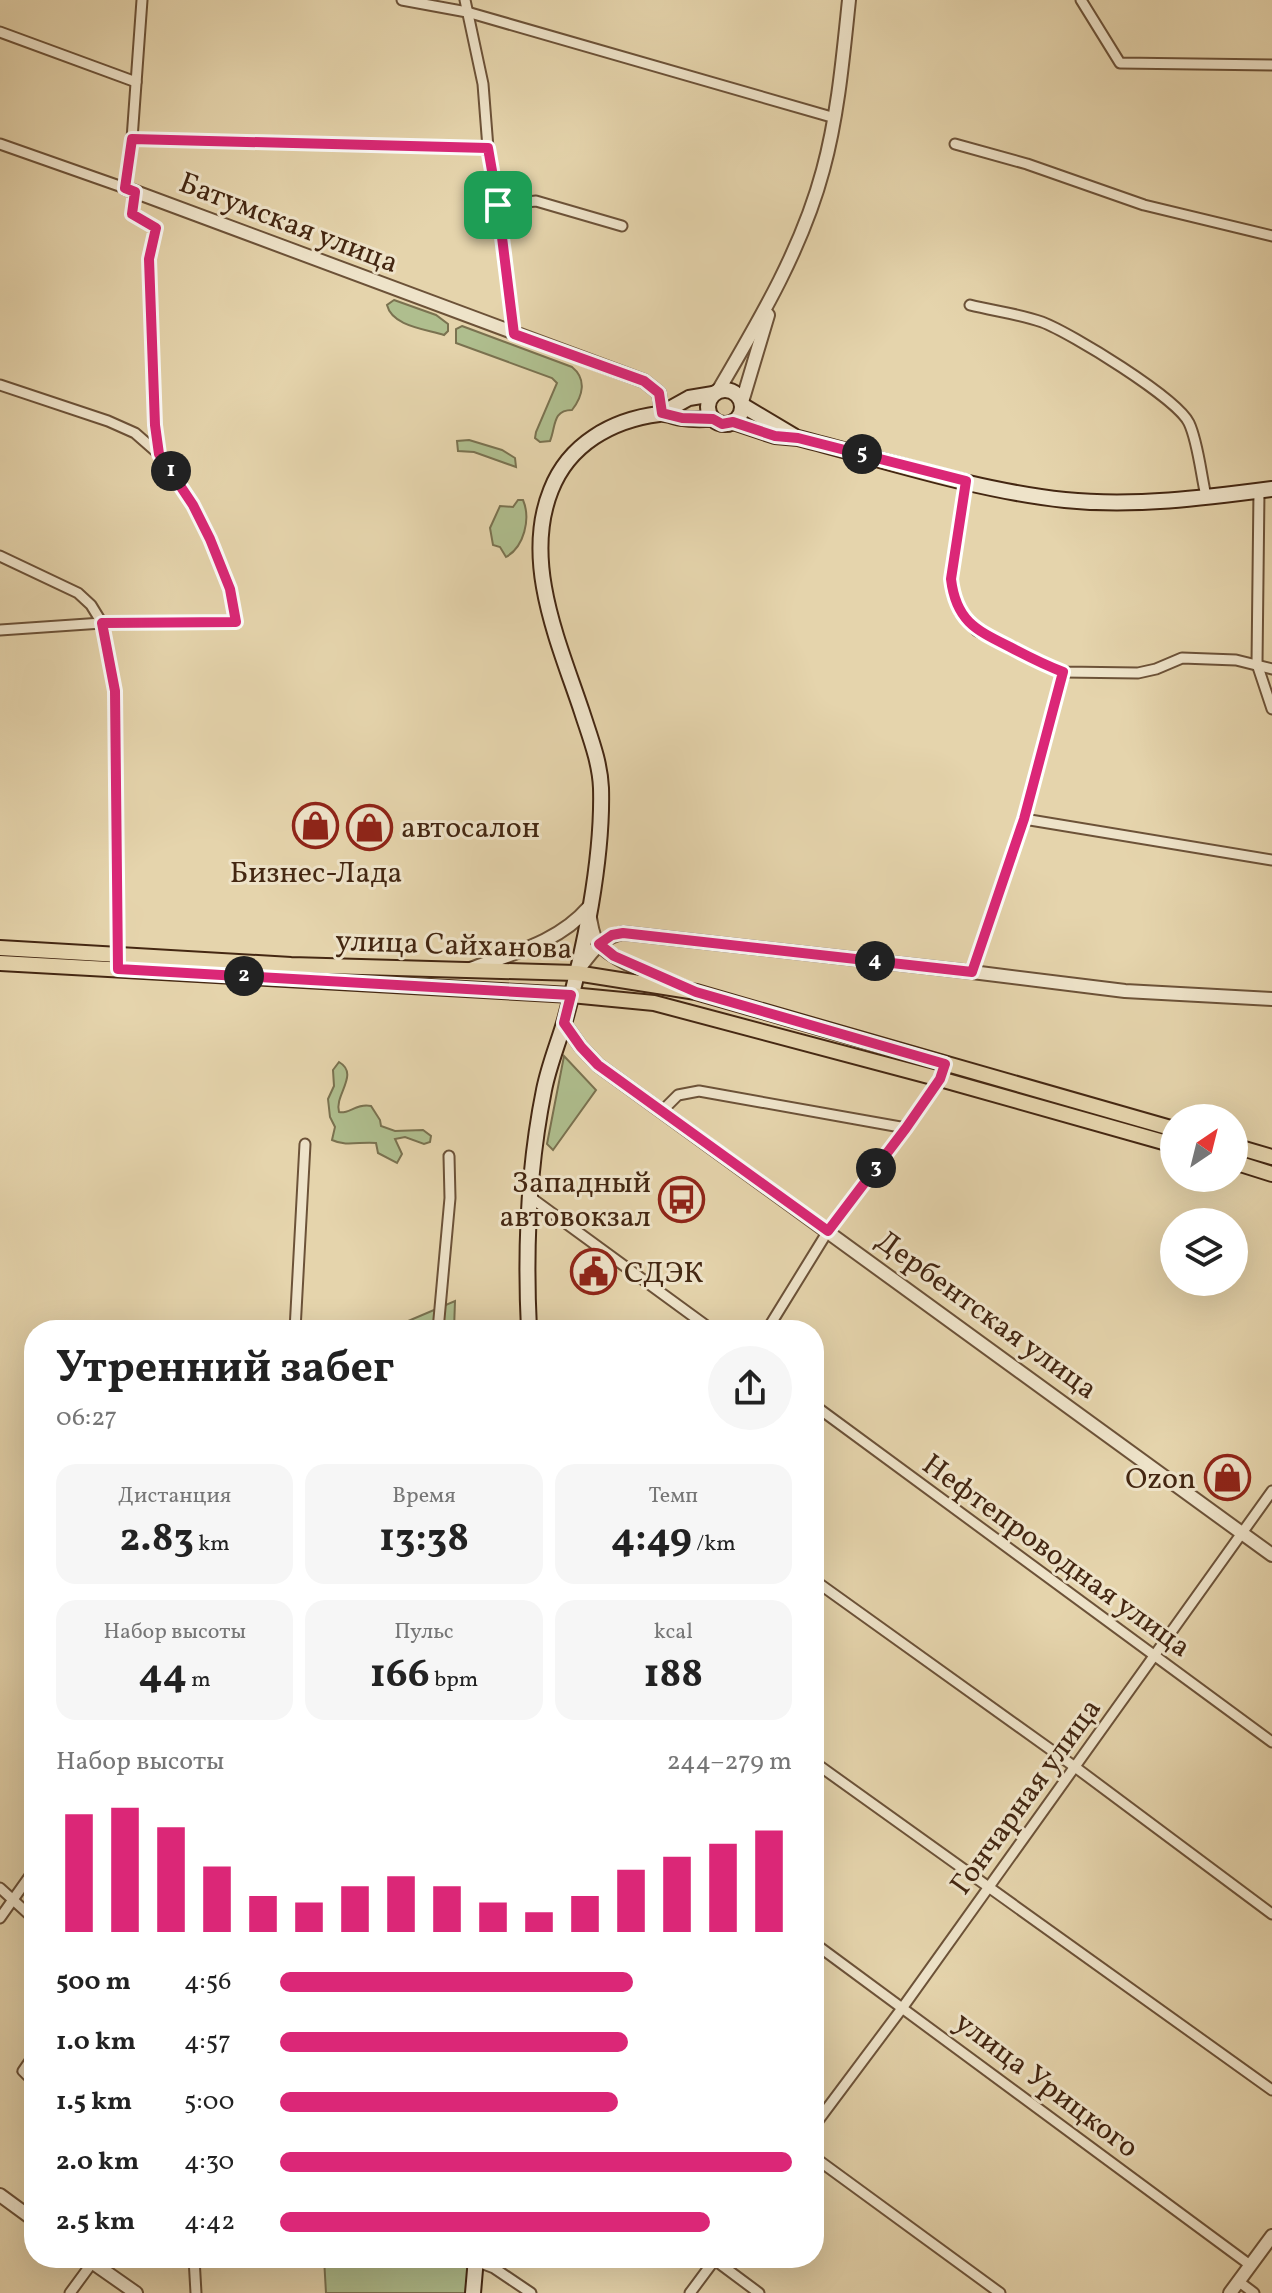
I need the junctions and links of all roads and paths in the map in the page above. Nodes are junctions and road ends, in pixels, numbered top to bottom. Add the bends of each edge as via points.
1 (142, 0) edge
2 (402, 0) edge
3 (465, 0) edge
4 (849, 0) edge
5 (1081, 0) edge
6 (467, 12) junction
7 (0, 32) edge
8 (1272, 65) edge
9 (136, 82) junction
10 (835, 118) junction
11 (132, 139) junction
12 (0, 144) edge
13 (955, 144) dead end
14 (488, 148) junction
15 (130, 190) junction
16 (498, 205) junction
17 (622, 226) dead end
18 (1272, 236) edge
19 (773, 297) junction
20 (970, 305) dead end
21 (514, 334) junction
22 (0, 385) edge
23 (716, 393) junction
24 (742, 404) junction
25 (662, 413) junction
26 (713, 419) junction
27 (733, 422) junction
28 (798, 438) junction
29 (159, 454) junction
30 (966, 481) junction
31 (1265, 490) edge
32 (1206, 496) junction
33 (0, 556) edge
34 (102, 623) junction
35 (0, 630) edge
36 (1257, 664) junction
37 (1272, 669) edge
38 (1063, 672) junction
39 (1272, 709) edge
40 (1024, 819) junction
41 (1272, 860) edge
42 (589, 907) junction
43 (599, 944) junction
44 (0, 948) edge
45 (118, 962) junction
46 (0, 963) edge
47 (466, 970) junction
48 (972, 972) junction
49 (576, 973) junction
50 (696, 992) junction
51 (571, 995) junction
52 (1272, 999) edge
53 (564, 1023) junction
54 (945, 1064) junction
55 (940, 1079) junction
56 (662, 1111) junction
57 (1160, 1125) edge
58 (906, 1128) junction
59 (1160, 1141) edge
60 (305, 1144) dead end
61 (1248, 1150) edge
62 (449, 1156) dead end
63 (1272, 1157) edge
64 (1248, 1166) edge
65 (1272, 1174) edge
66 (530, 1197) junction
67 (828, 1231) junction
68 (296, 1320) edge
69 (439, 1320) edge
70 (528, 1320) edge
71 (698, 1320) edge
72 (773, 1320) edge
73 (824, 1412) edge
74 (1272, 1491) edge
75 (1241, 1532) junction
76 (1272, 1555) edge
77 (824, 1587) edge
78 (1154, 1657) junction
79 (1272, 1742) edge
80 (1075, 1767) junction
81 (824, 1769) edge
82 (24, 1885) edge
83 (0, 1888) edge
84 (988, 1889) junction
85 (14, 1900) junction
86 (24, 1910) edge
87 (1272, 1914) edge
88 (0, 1918) edge
89 (824, 1950) edge
90 (903, 2007) junction
91 (1272, 2090) edge
92 (824, 2113) edge
93 (824, 2164) edge
94 (0, 2195) edge
95 (24, 2213) edge
96 (1272, 2236) edge
97 (1250, 2265) junction
98 (84, 2268) edge
99 (100, 2268) edge
100 (195, 2268) edge
101 (475, 2268) edge
102 (494, 2268) edge
103 (708, 2268) edge
104 (726, 2268) edge
105 (1238, 2281) junction
106 (70, 2293) edge
107 (136, 2293) edge
108 (196, 2293) edge
109 (473, 2293) edge
110 (531, 2293) edge
111 (690, 2293) edge
112 (759, 2293) edge
113 (1000, 2293) edge
114 (1230, 2293) edge
115 (1254, 2293) edge

1 - 9 street
2 - 6 street
3 - 6 street
4 - 10 street
5 - 8 street via 1120,63
6 - 10 street
6 - 14 street via 483,84
7 - 9 street
9 - 11 street
10 - 19 street via 814,200
11 - 14 street
11 - 15 street
12 - 15 street, Батумская улица
13 - 18 street via 1144,205
14 - 16 street
15 - 21 street, Батумская улица
15 - 29 street via 132,214 156,228 149,259
16 - 17 street via 536,201
16 - 21 street
19 - 23 street
19 - 24 street
20 - 32 street via 1055,328 1158,395 1190,424
21 - 25 street, Батумская улица via 644,381 659,393
22 - 29 street via 108,421 135,433
23 - 24 main road via 732,391
23 - 25 main road via 689,398
23 - 26 main road via 708,409
24 - 27 main road
24 - 28 main road
25 - 26 main road
25 - 42 main road via 604,431 577,449 556,479 543,516 547,605 601,787
26 - 27 main road
27 - 28 main road
28 - 30 main road
29 - 34 street via 210,539 230,589 236,622
30 - 32 main road via 1077,501
30 - 38 street via 951,579 960,612 977,631
31 - 32 main road
31 - 36 street
33 - 34 street via 78,593
34 - 35 street
34 - 45 street via 115,691
36 - 37 street
36 - 38 street via 1182,658 1138,673
36 - 39 street
38 - 40 street
40 - 41 street
40 - 48 street
42 - 43 street
42 - 47 street via 559,935
42 - 49 main road
43 - 48 street via 623,933
43 - 49 street
43 - 50 street via 614,956
44 - 45 main road, улица Сайханова
45 - 46 main road
45 - 47 main road, улица Сайханова
45 - 51 main road, улица Сайханова
47 - 49 main road, улица Сайханова
48 - 52 street via 1139,992
49 - 50 main road, улица Сайханова
49 - 51 main road
50 - 54 main road, улица Сайханова
51 - 53 main road
51 - 55 main road, улица Сайханова via 654,1003
53 - 56 street, Дербентская улица via 598,1065
53 - 66 main road via 544,1092
54 - 55 street
54 - 57 main road, улица Сайханова
55 - 58 street
55 - 59 main road, улица Сайханова
56 - 58 street via 678,1095 699,1091
56 - 67 street, Дербентская улица
58 - 67 street
60 - 68 street
61 - 63 main road
62 - 69 street
64 - 65 main road
66 - 70 main road
66 - 71 street
67 - 72 street
67 - 75 street, Дербентская улица
73 - 78 street, Нефтепроводная улица
74 - 75 street, Гончарная улица
75 - 76 street, Дербентская улица
75 - 78 street, Гончарная улица
77 - 80 street
78 - 79 street, Нефтепроводная улица
78 - 80 street, Гончарная улица
80 - 84 street, Гончарная улица
80 - 87 street
81 - 84 street
82 - 85 street
83 - 85 street
84 - 90 street, Гончарная улица
84 - 91 street
85 - 86 street
85 - 88 street
89 - 90 street, улица Урицкого
90 - 92 street, Гончарная улица
90 - 97 street, улица Урицкого
93 - 113 street
94 - 95 street
96 - 97 street
97 - 105 street
98 - 106 street
99 - 107 street
100 - 108 street
101 - 109 main road
102 - 110 street
103 - 111 street
104 - 112 street
105 - 114 street
105 - 115 street

